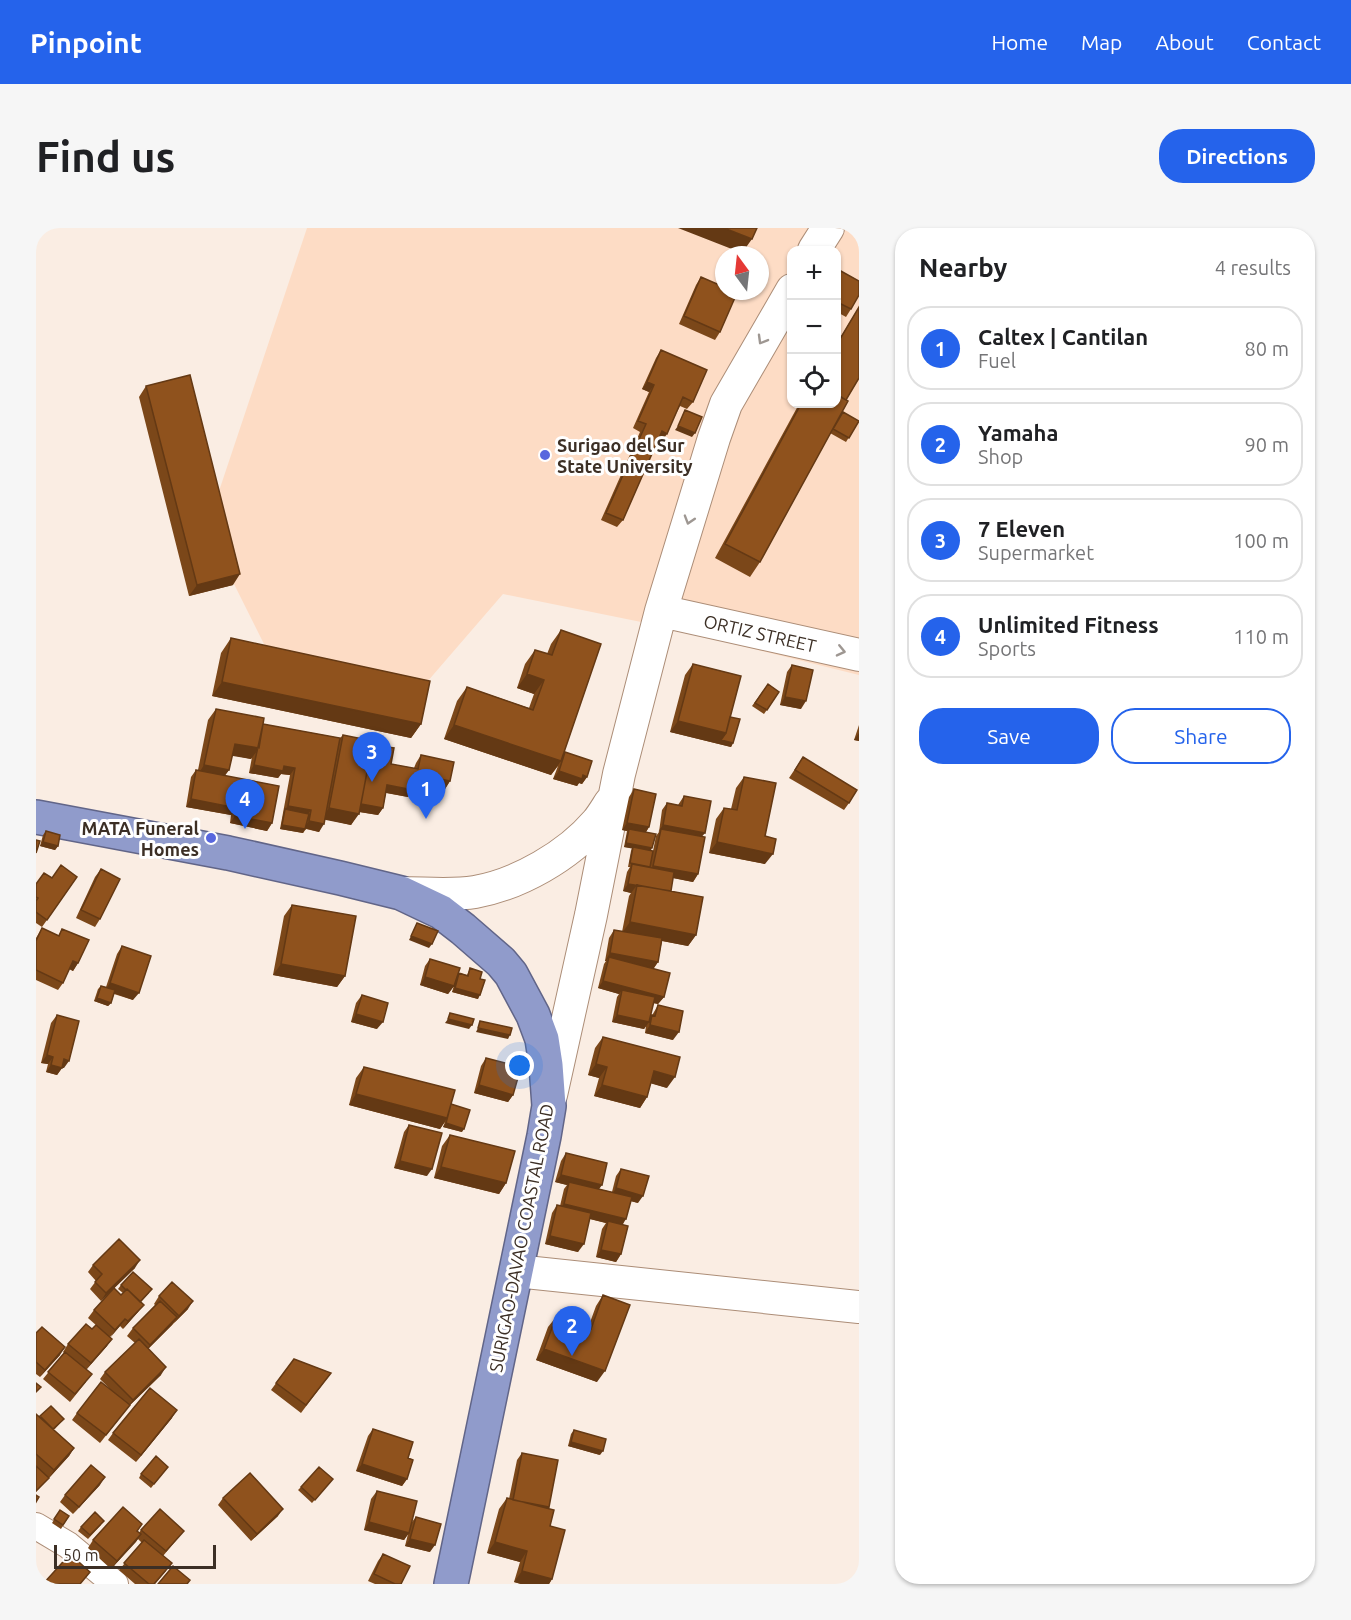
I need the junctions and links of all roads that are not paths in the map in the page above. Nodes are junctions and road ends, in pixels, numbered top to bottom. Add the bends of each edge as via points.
1 (828, 228) edge
2 (817, 246) edge
3 (787, 299) edge
4 (661, 611) junction
5 (859, 655) edge
6 (614, 798) junction
7 (36, 817) edge
8 (401, 893) junction
9 (549, 1106) junction
10 (516, 1271) junction
11 (859, 1307) edge
12 (36, 1526) edge
13 (108, 1582) edge
14 (451, 1584) edge

1 - 2 street
3 -> 4 street via 726,404
4 -> 5 street, ORTIZ STREET
4 - 6 street
6 - 8 street via 578,841 516,880 473,892
6 - 9 street
7 - 8 highway, SURIGAO-DAVAO COASTAL ROAD via 228,853
8 - 9 highway, SURIGAO-DAVAO COASTAL ROAD via 441,912 512,974 542,1039
9 - 10 highway, SURIGAO-DAVAO COASTAL ROAD
10 - 11 street
10 - 14 highway, SURIGAO-DAVAO COASTAL ROAD
12 - 13 street via 68,1545

